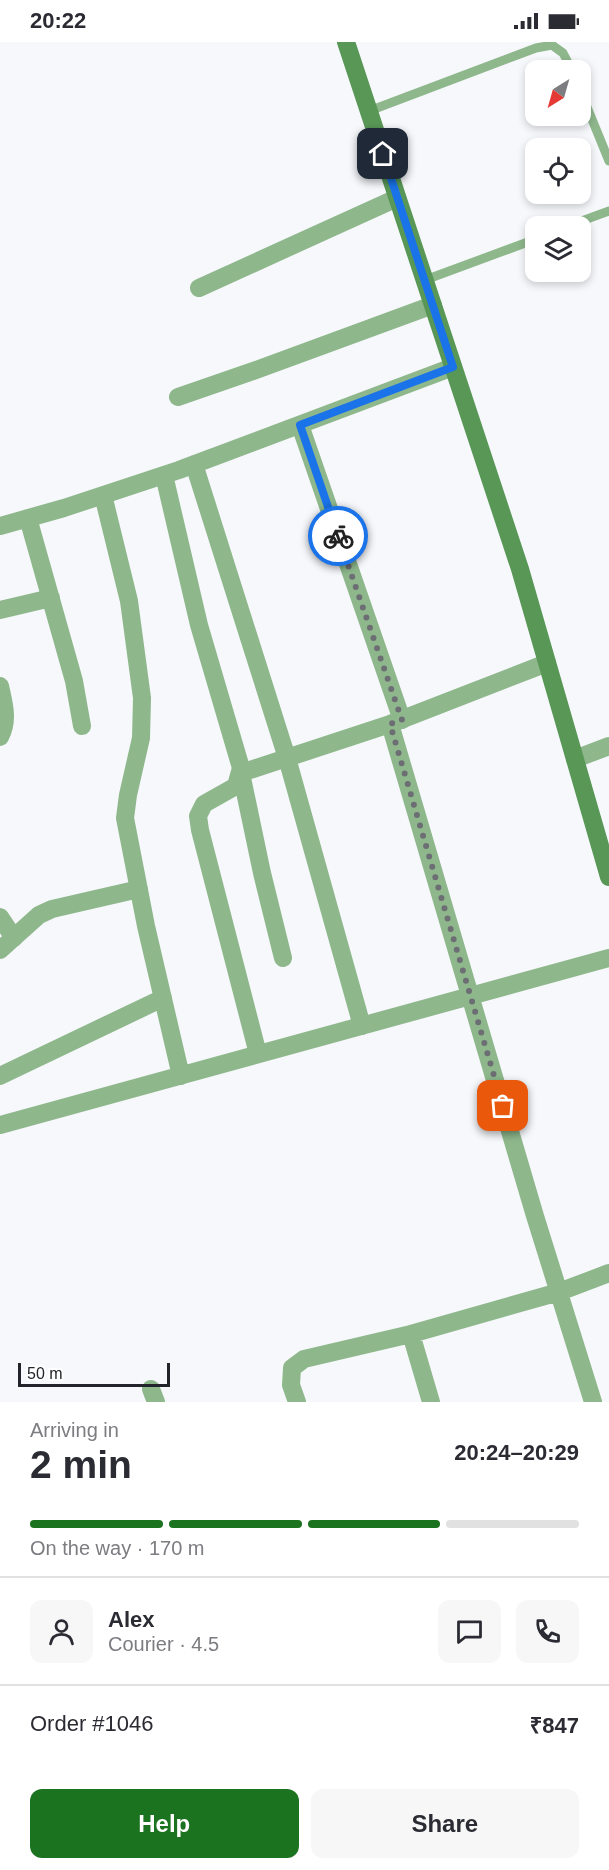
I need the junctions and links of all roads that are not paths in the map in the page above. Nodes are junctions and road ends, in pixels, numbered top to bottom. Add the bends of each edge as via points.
1 (346, 42) edge
2 (567, 60) edge
3 (369, 111) junction
4 (591, 117) edge
5 (609, 161) edge
6 (398, 198) junction
7 (609, 211) edge
8 (591, 218) edge
9 (525, 242) edge
10 (425, 280) junction
11 (199, 288) dead end
12 (433, 305) junction
13 (453, 367) junction
14 (178, 397) dead end
15 (300, 425) junction
16 (194, 464) junction
17 (164, 475) junction
18 (103, 495) junction
19 (28, 518) junction
20 (0, 526) edge
21 (51, 598) junction
22 (0, 610) edge
23 (547, 663) junction
24 (0, 686) edge
25 (396, 722) junction
26 (82, 726) dead end
27 (0, 737) edge
28 (609, 746) edge
29 (287, 758) junction
30 (575, 759) junction
31 (241, 773) junction
32 (609, 876) edge
33 (139, 889) junction
34 (0, 917) edge
35 (14, 938) junction
36 (0, 950) edge
37 (283, 958) dead end
38 (609, 958) edge
39 (471, 996) junction
40 (162, 998) junction
41 (362, 1026) junction
42 (258, 1054) junction
43 (0, 1076) edge
44 (181, 1076) junction
45 (0, 1125) edge
46 (609, 1273) edge
47 (559, 1292) junction
48 (411, 1334) junction
49 (297, 1402) edge
50 (431, 1402) edge
51 (593, 1402) edge

1 - 3 main road
2 - 3 lane via 552,45 536,48
3 - 6 main road
4 - 5 lane
6 - 10 main road
6 - 11 street
7 - 8 lane
9 - 10 lane
10 - 12 main road
12 - 13 main road
12 - 14 street
13 - 15 street
13 - 23 main road
15 - 16 street
15 - 25 street
16 - 17 street
16 - 29 street
17 - 18 street
17 - 31 street via 199,625
18 - 19 street
18 - 33 street via 129,601 142,698 141,738 125,818
19 - 20 street
19 - 21 street
21 - 22 street
21 - 26 street
23 - 25 street
23 - 30 main road
24 - 27 street via 6,724
25 - 29 street
25 - 39 street
28 - 30 street
29 - 31 street
29 - 41 street
30 - 32 main road
31 - 37 street
31 - 42 street via 236,786 204,804 198,816
33 - 35 street via 52,909 39,915
33 - 40 street
34 - 35 street
35 - 36 street
38 - 39 street
39 - 41 street
39 - 47 street
40 - 43 street
40 - 44 street
41 - 42 street
42 - 44 street
44 - 45 street
46 - 47 street
47 - 48 street
47 - 51 street
48 - 49 street via 304,1359 292,1368 291,1385
48 - 50 street

